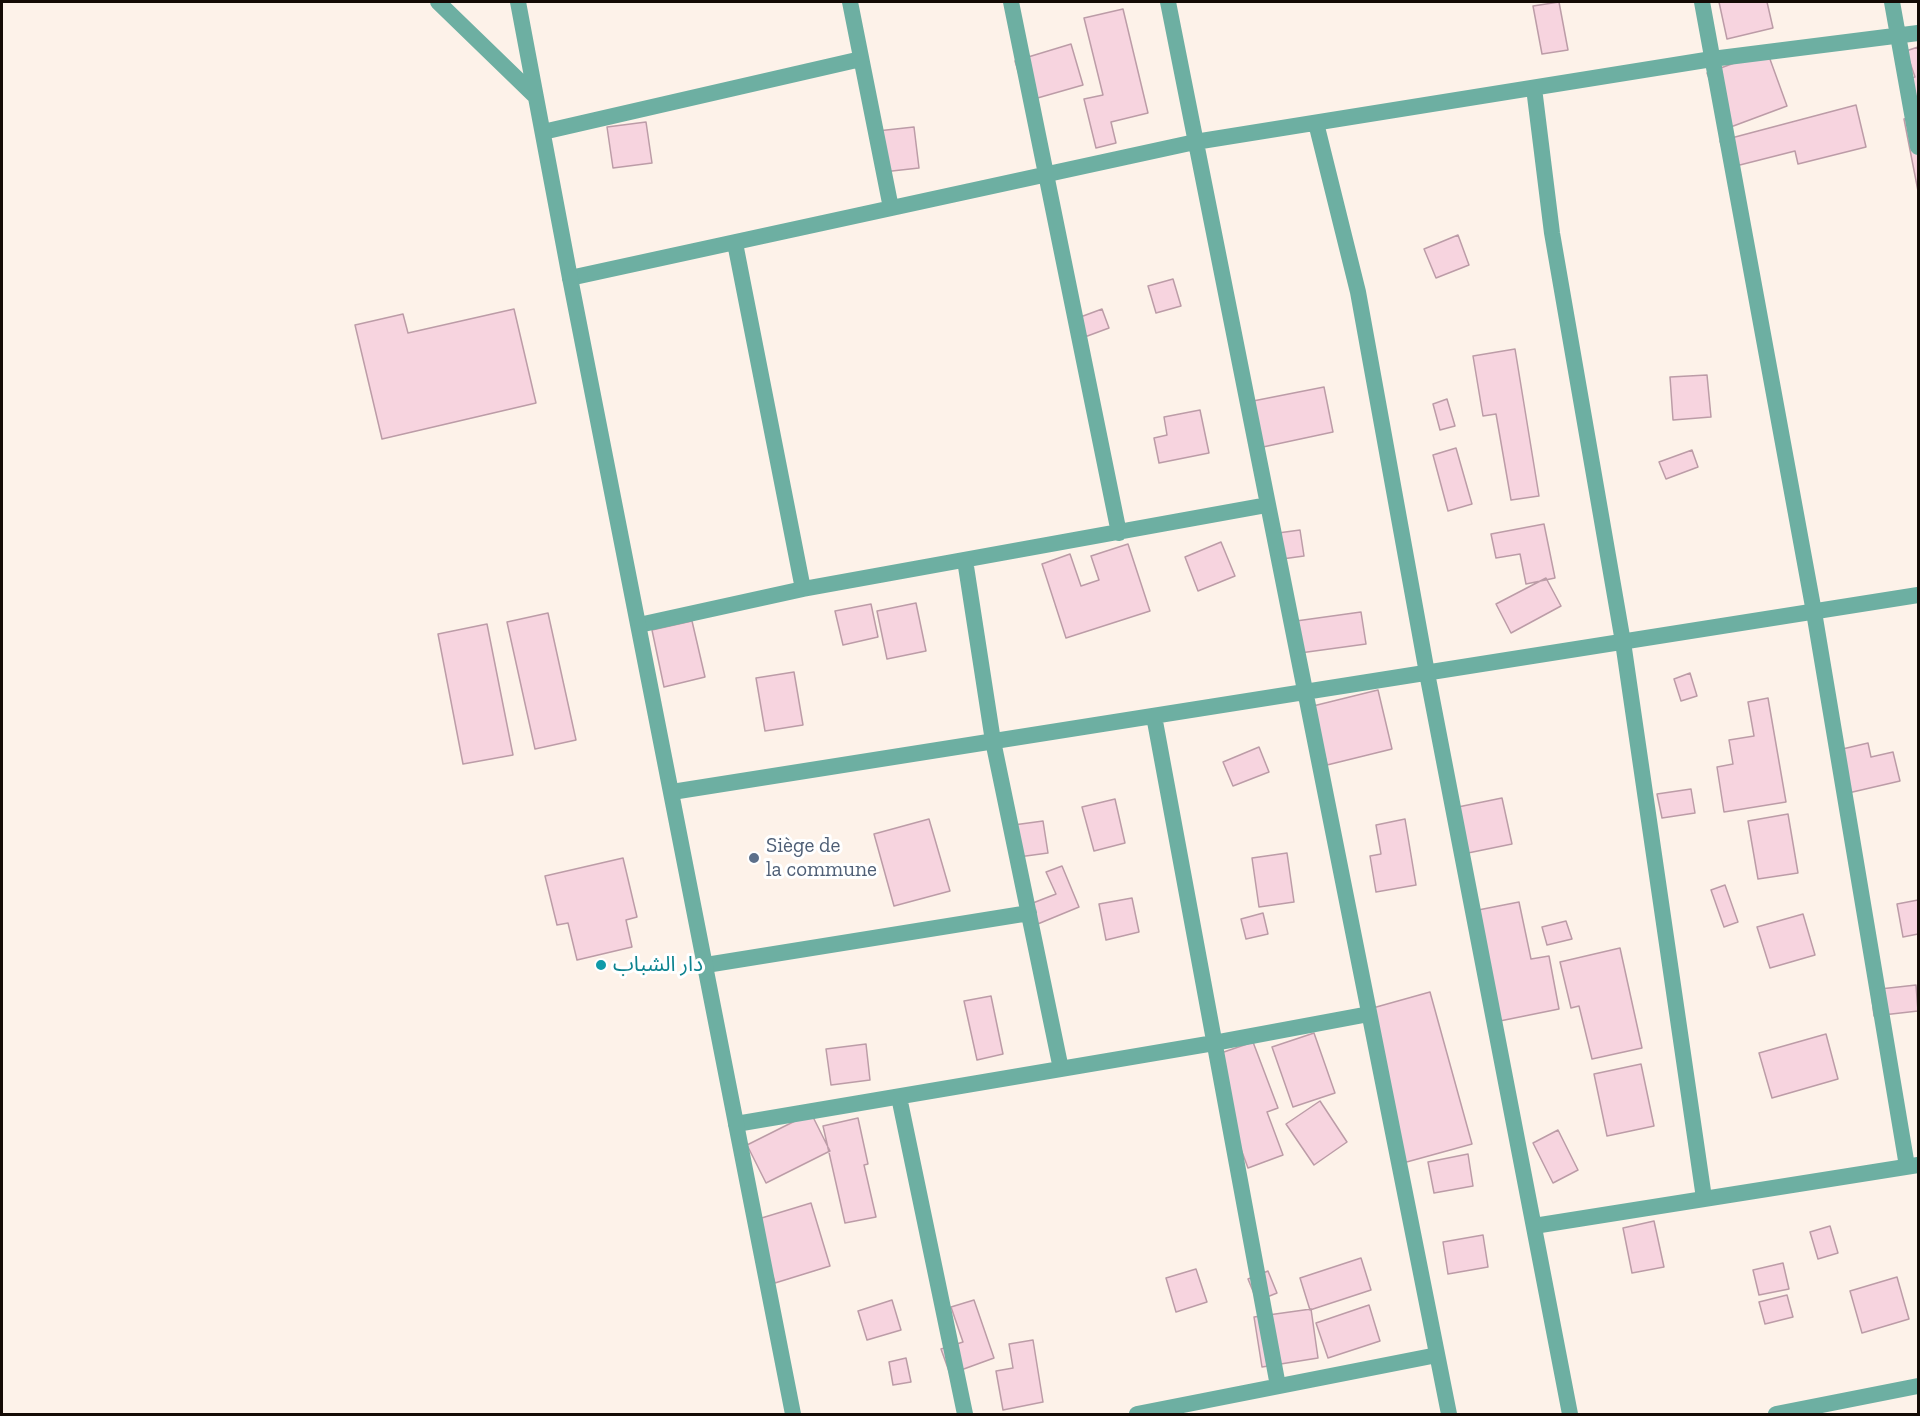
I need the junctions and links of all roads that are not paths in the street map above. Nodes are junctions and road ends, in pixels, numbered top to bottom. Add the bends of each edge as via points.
1 (438, 2) edge
2 (518, 2) edge
3 (850, 2) edge
4 (1011, 2) edge
5 (1168, 2) edge
6 (1702, 2) edge
7 (1892, 2) edge
8 (1918, 33) edge
9 (1899, 37) junction
10 (861, 59) junction
11 (1712, 59) junction
12 (1534, 88) junction
13 (536, 97) junction
14 (1316, 123) junction
15 (543, 132) junction
16 (1195, 142) junction
17 (1918, 147) edge
18 (1046, 174) junction
19 (891, 208) junction
20 (735, 243) junction
21 (570, 278) junction
22 (1268, 505) junction
23 (1119, 532) junction
24 (965, 560) junction
25 (803, 589) junction
26 (1918, 595) edge
27 (1814, 612) junction
28 (639, 625) junction
29 (1623, 642) junction
30 (1427, 672) junction
31 (1305, 692) junction
32 (1154, 716) junction
33 (993, 741) junction
34 (672, 792) junction
35 (1029, 913) junction
36 (706, 965) junction
37 (1370, 1014) junction
38 (1214, 1043) junction
39 (1061, 1069) junction
40 (899, 1097) junction
41 (736, 1124) junction
42 (1913, 1166) edge
43 (1704, 1198) junction
44 (1534, 1226) junction
45 (1437, 1355) junction
46 (1278, 1386) junction
47 (1918, 1386) edge
48 (794, 1414) edge
49 (965, 1414) edge
50 (1137, 1414) edge
51 (1449, 1414) edge
52 (1570, 1414) edge
53 (1776, 1414) edge

1 - 13 street
2 - 13 street
3 - 10 street
4 - 18 street
5 - 16 street
6 - 11 street
7 - 9 street
8 - 9 street
9 - 11 street
9 - 17 street
10 - 15 street
10 - 19 street
11 - 12 street
11 - 27 street
12 - 14 street
12 - 29 street via 1552,233
13 - 15 street
14 - 16 street
14 - 30 street via 1358,292
15 - 21 street
16 - 18 street
16 - 22 street
18 - 19 street
18 - 23 street
19 - 20 street
20 - 21 street
20 - 25 street
21 - 28 street
22 - 23 street
22 - 31 street
23 - 24 street
24 - 25 street
24 - 33 street
25 - 28 street
26 - 27 street
27 - 29 street
27 - 42 street
28 - 34 street
29 - 30 street
29 - 43 street
30 - 31 street
30 - 44 street
31 - 32 street
31 - 37 street
32 - 33 street
32 - 38 street
33 - 34 street
33 - 35 street
34 - 36 street
35 - 36 street
35 - 39 street
36 - 41 street
37 - 38 street
37 - 45 street
38 - 39 street
38 - 46 street
39 - 40 street
40 - 41 street
40 - 49 street
41 - 48 street
42 - 43 street
43 - 44 street
44 - 52 street
45 - 46 street
45 - 51 street
46 - 50 street
47 - 53 street

